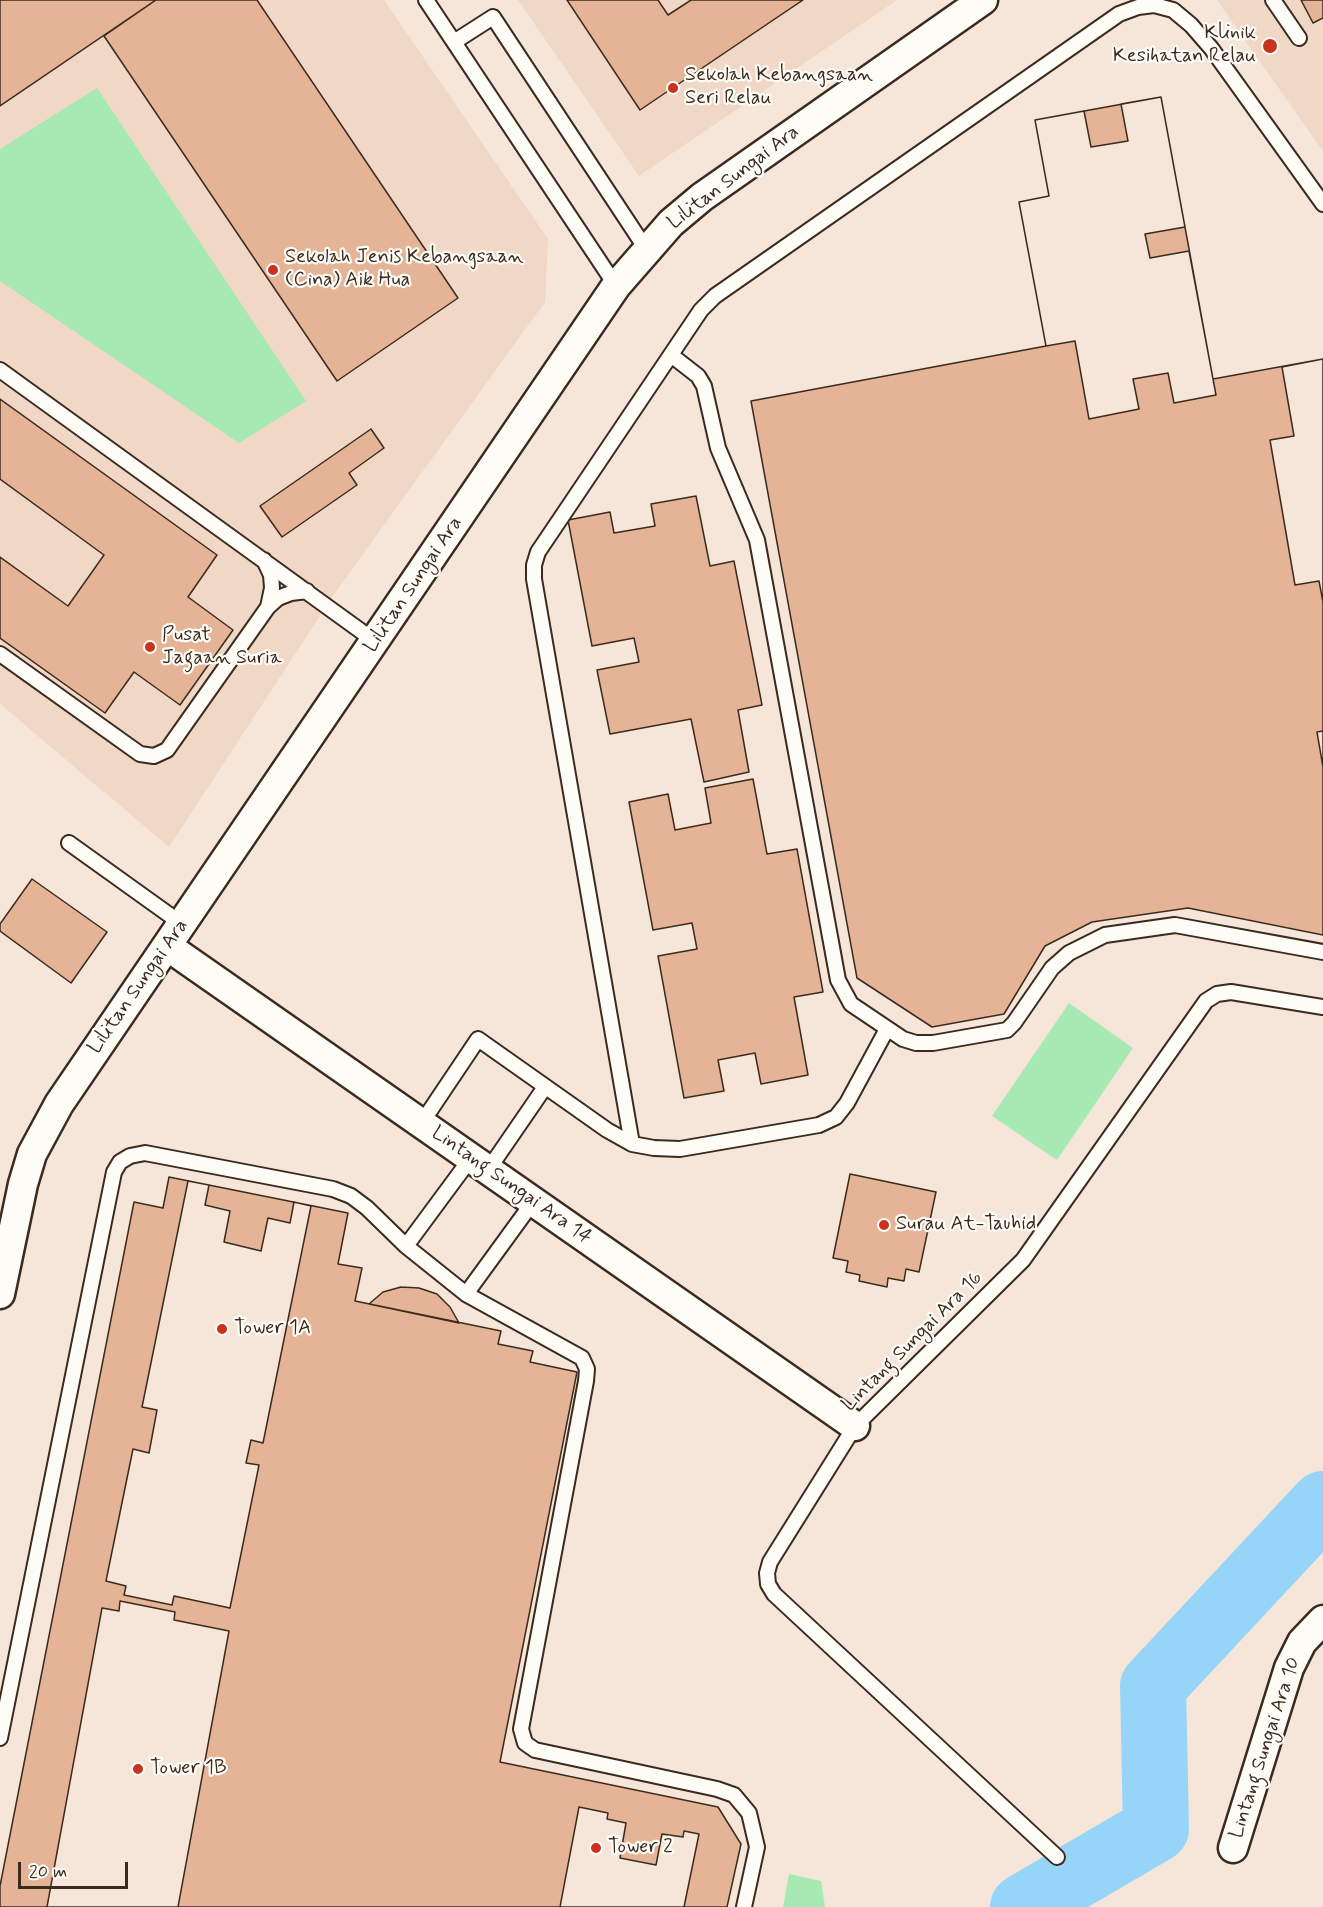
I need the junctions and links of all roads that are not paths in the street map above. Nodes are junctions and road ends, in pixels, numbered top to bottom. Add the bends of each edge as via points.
1 (426, 0) edge
2 (983, 0) edge
3 (1273, 0) edge
4 (1299, 38) dead end
5 (454, 42) junction
6 (1323, 204) edge
7 (646, 249) junction
8 (616, 286) junction
9 (671, 355) junction
10 (0, 370) edge
11 (263, 558) junction
12 (307, 591) junction
13 (268, 607) junction
14 (376, 642) junction
15 (0, 654) edge
16 (69, 843) dead end
17 (174, 935) junction
18 (1323, 952) edge
19 (1323, 1007) edge
20 (887, 1029) junction
21 (545, 1087) junction
22 (421, 1124) junction
23 (632, 1144) junction
24 (479, 1164) junction
25 (533, 1202) junction
26 (406, 1246) junction
27 (0, 1294) edge
28 (466, 1294) junction
29 (855, 1426) junction
30 (1323, 1620) edge
31 (0, 1738) edge
32 (1233, 1848) dead end
33 (1057, 1857) dead end
34 (744, 1907) edge

1 - 5 lane
2 - 7 street, Lilitan Sungai Ara via 702,197
3 - 4 lane
5 - 7 lane via 493,17
5 - 8 lane
6 - 9 lane via 1211,48 1173,10 1154,5 1138,7 1119,14 715,296
7 - 8 street, Lilitan Sungai Ara
8 - 14 street, Lilitan Sungai Ara
9 - 20 lane via 698,376 704,386 718,448 757,540 838,980 851,1004
9 - 23 lane via 538,552 534,565
10 - 11 lane
11 - 12 lane
11 - 13 lane via 272,582
12 - 13 lane via 278,598
12 - 14 lane
13 - 15 lane via 167,750 154,756 140,754
14 - 17 street, Lilitan Sungai Ara
16 - 17 lane
17 - 22 street, Lintang Sungai Ara 14
17 - 27 street, Lilitan Sungai Ara via 44,1128 23,1184
18 - 20 lane via 1174,925 1106,935 1069,952 1052,968 1007,1030 916,1043
19 - 29 lane, Lintang Sungai Ara 16 via 1231,992 1206,1001 1023,1260
20 - 23 lane via 847,1103 836,1117 819,1125 680,1149
21 - 22 lane via 478,1039
21 - 23 lane
21 - 24 lane
22 - 24 street, Lintang Sungai Ara 14
24 - 25 street, Lintang Sungai Ara 14
24 - 26 lane
25 - 28 lane
25 - 29 street, Lintang Sungai Ara 14
26 - 28 lane
26 - 31 lane via 368,1208 333,1190 145,1153 120,1162 109,1183
28 - 34 lane via 582,1358 587,1369 521,1729 525,1743 535,1750 734,1795 749,1813 757,1847
29 - 33 lane, Lintang Sungai Ara 16 via 770,1562 768,1584 774,1594
30 - 32 street, Lintang Sungai Ara 10 via 1302,1642 1289,1668

